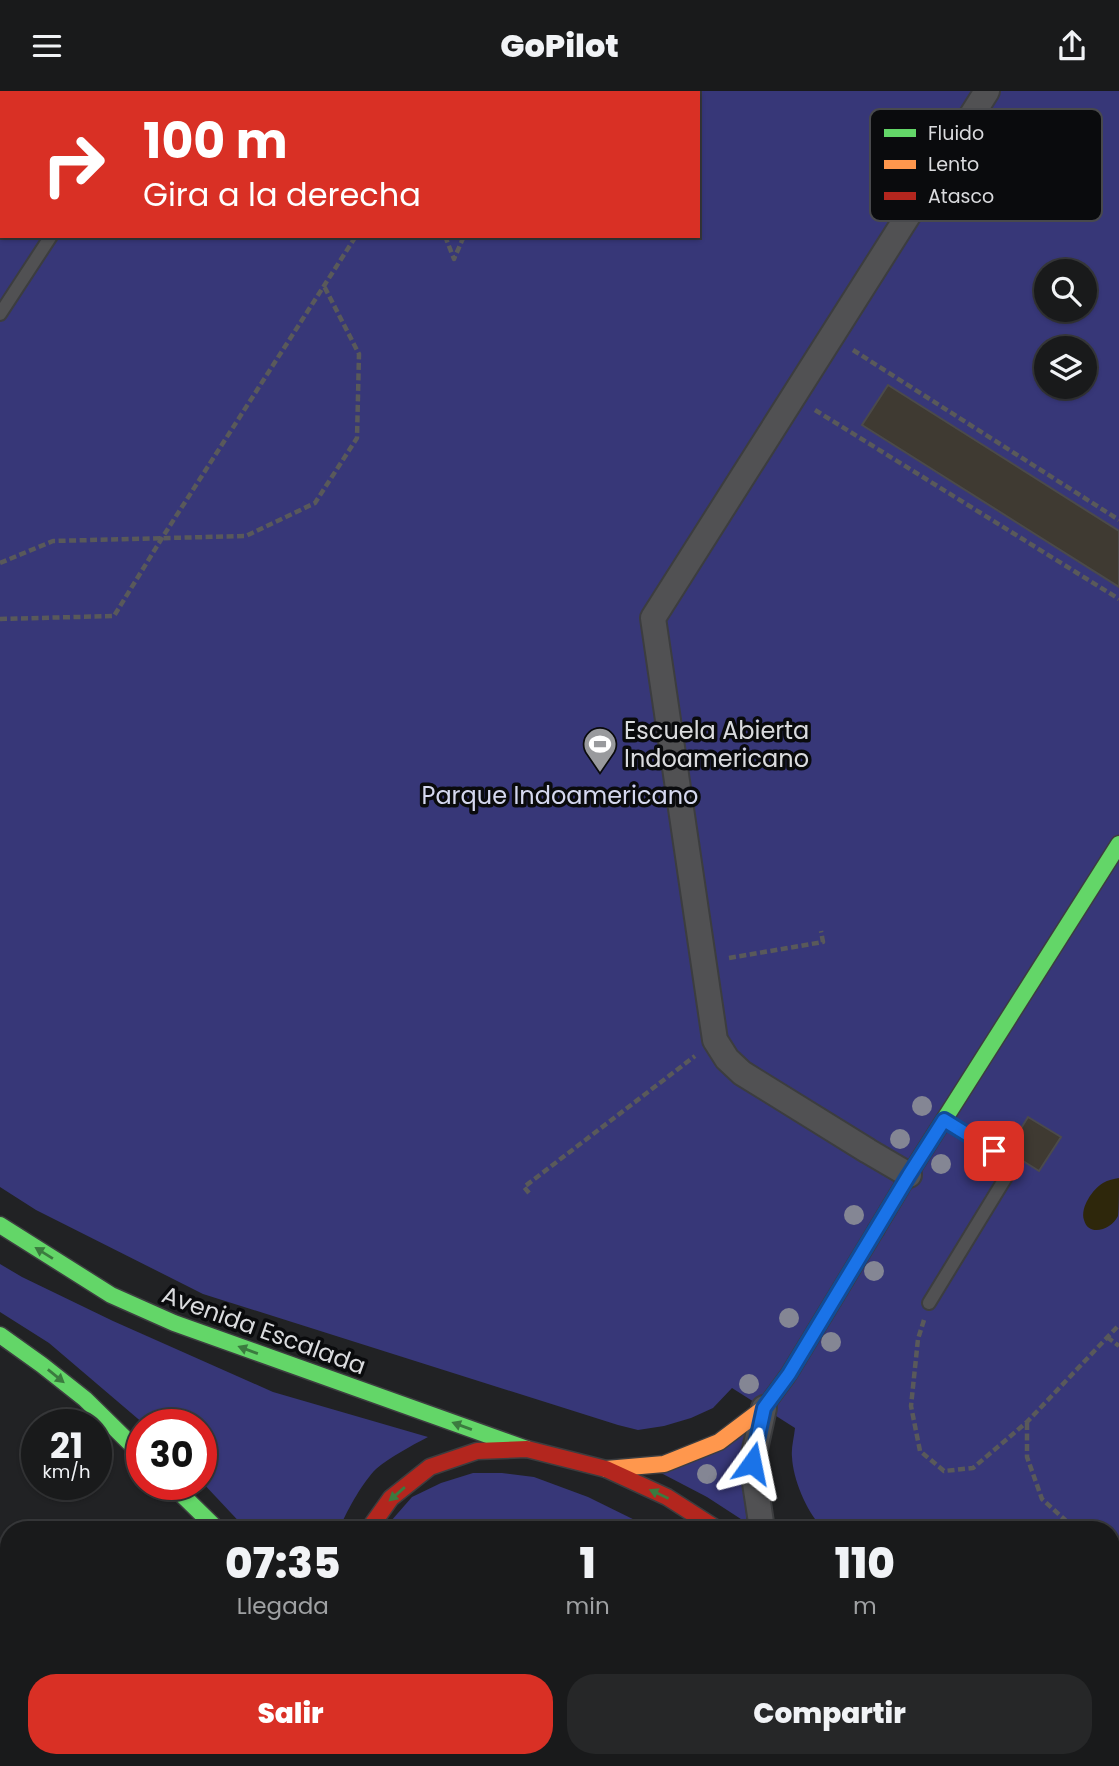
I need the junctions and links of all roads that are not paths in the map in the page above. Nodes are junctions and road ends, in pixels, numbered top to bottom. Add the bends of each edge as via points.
1 (987, 91) edge
2 (976, 109) edge
3 (905, 221) edge
4 (50, 238) edge
5 (0, 314) edge
6 (1119, 844) edge
7 (944, 1120) junction
8 (909, 1175) junction
9 (0, 1225) edge
10 (929, 1303) road end
11 (0, 1335) edge
12 (764, 1408) junction
13 (126, 1439) edge
14 (527, 1449) junction
15 (606, 1469) junction
16 (187, 1500) edge
17 (209, 1521) edge
18 (375, 1521) edge
19 (704, 1521) edge
20 (761, 1521) edge

1 - 2 street
3 - 8 street via 653,618 715,1040 742,1073
4 - 5 lane
6 - 7 main road
7 - 8 main road
7 - 10 lane via 1014,1164
8 - 12 main road
14 -> 9 main road, Avenida Escalada via 174,1323 111,1295
11 -> 13 main road via 85,1399
12 - 15 main road via 719,1442 664,1464
12 - 20 street via 752,1463
14 - 15 main road
14 -> 18 main road via 477,1451 430,1468 391,1498
19 -> 15 main road via 667,1497
16 - 17 main road

